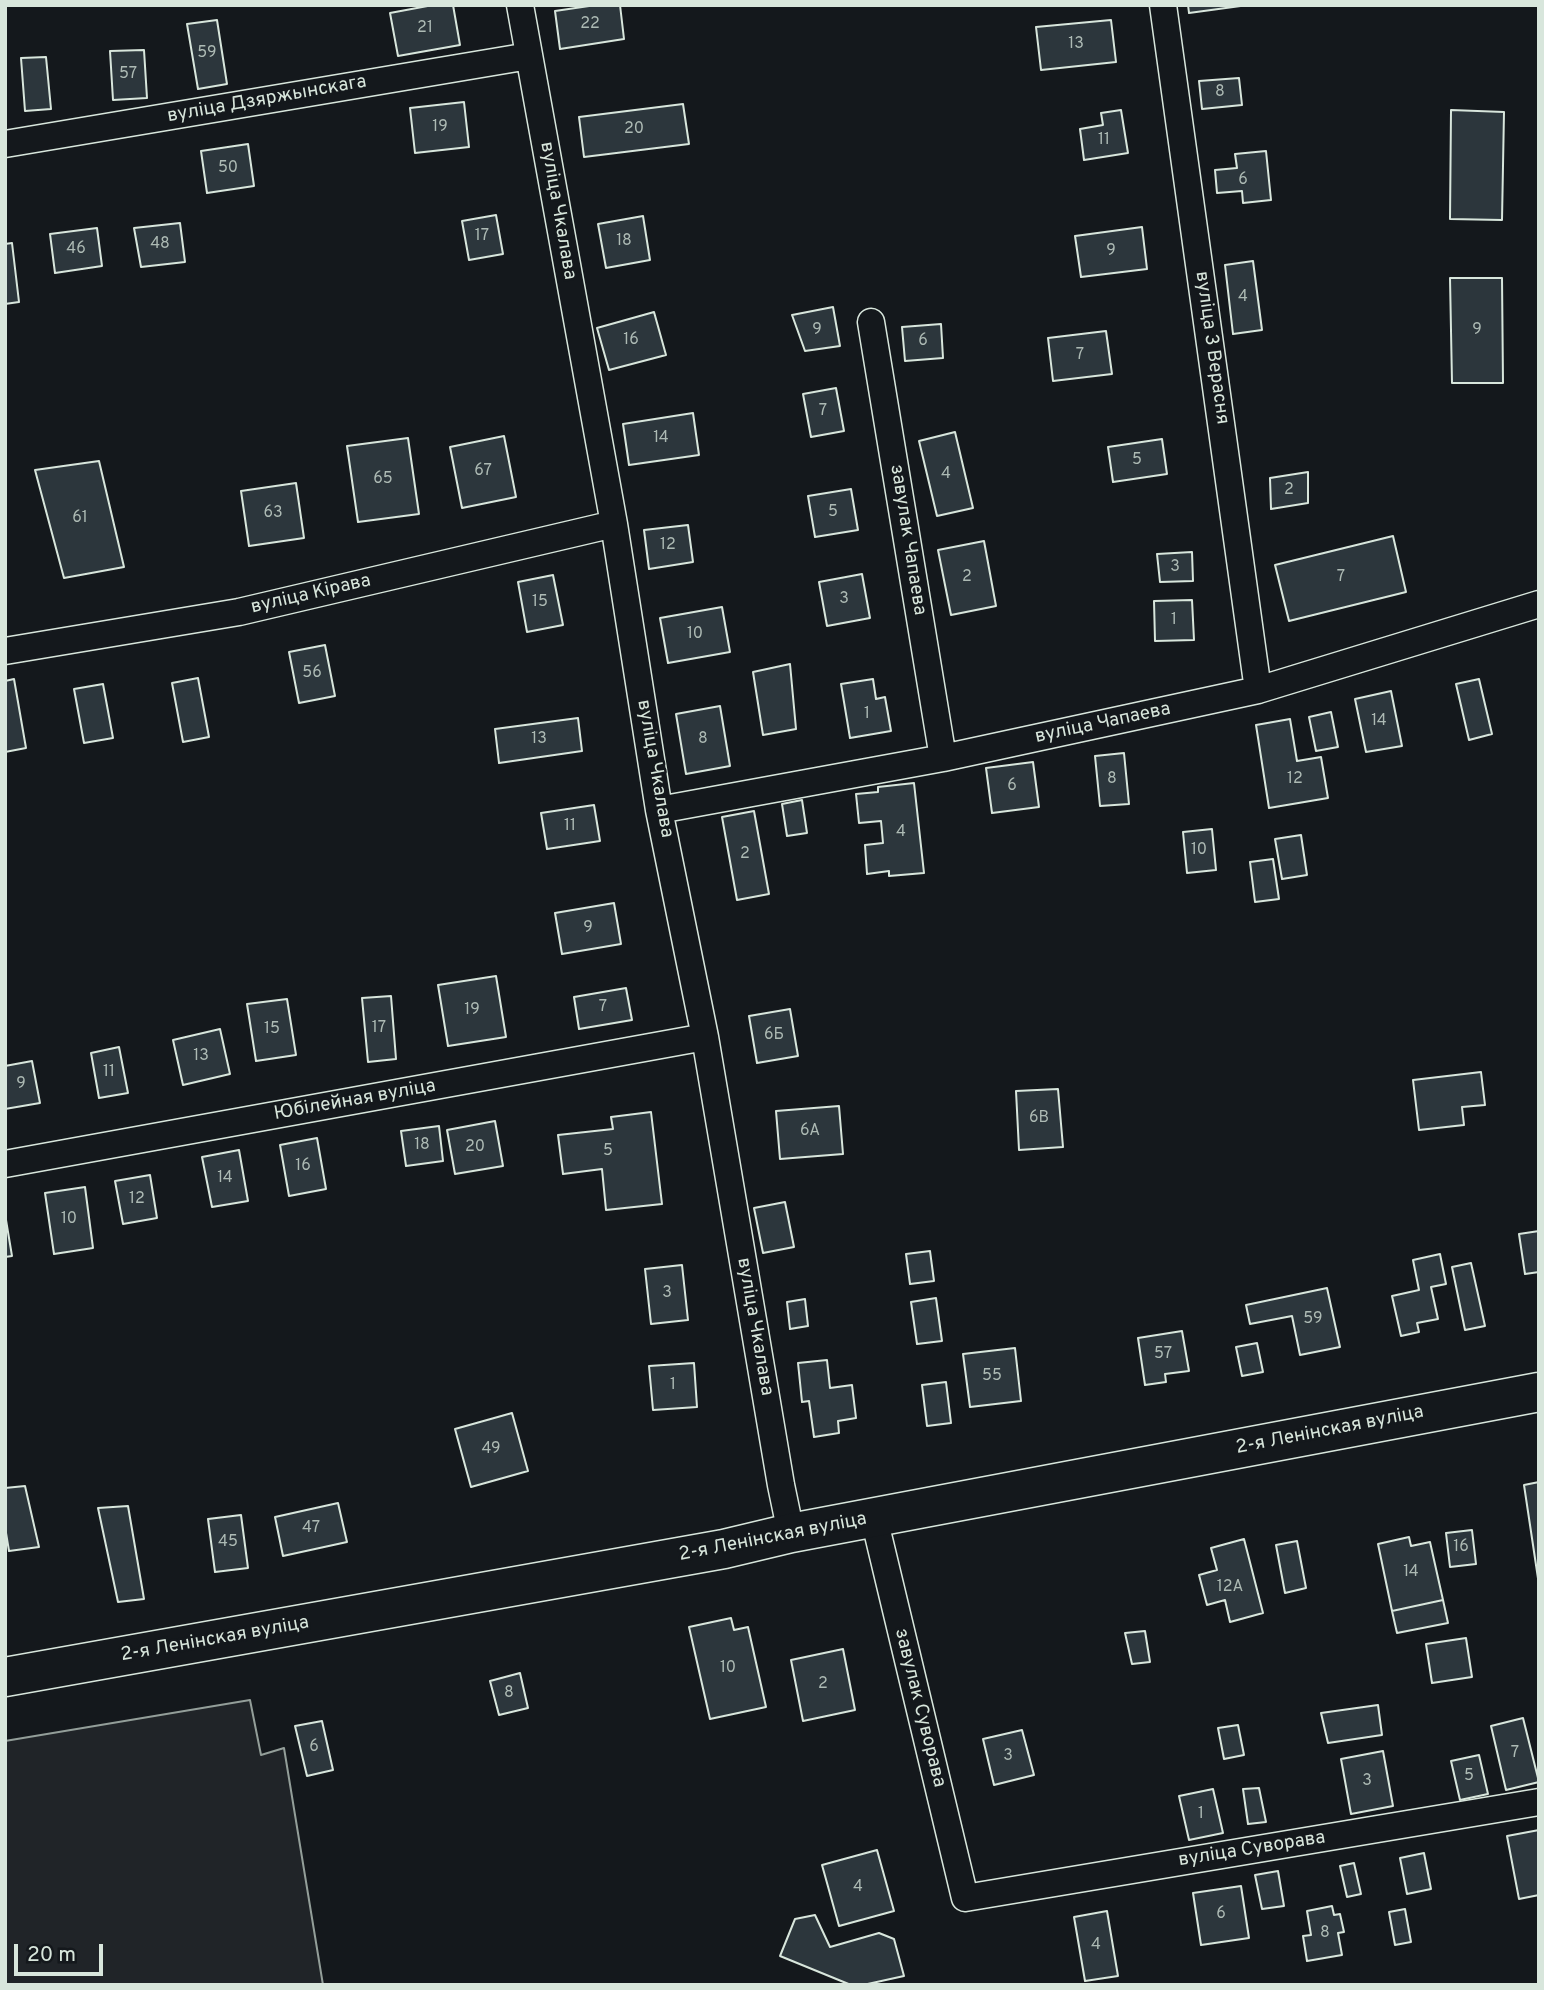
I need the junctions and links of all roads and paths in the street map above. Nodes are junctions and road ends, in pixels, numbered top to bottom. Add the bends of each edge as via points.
1 (520, 5) edge
2 (1163, 5) edge
3 (528, 56) junction
4 (5, 144) edge
5 (872, 322) dead end
6 (614, 524) junction
7 (1539, 604) edge
8 (5, 651) edge
9 (1258, 690) junction
10 (943, 758) junction
11 (659, 810) junction
12 (705, 1037) junction
13 (5, 1164) edge
14 (1539, 1392) edge
15 (874, 1518) junction
16 (792, 1533) junction
17 (5, 1677) edge
18 (1539, 1802) edge
19 (965, 1898) joint

1 - 3 street, вуліца Чкалава
2 - 9 street, вуліца 3 Верасня
3 - 4 street, вуліца Дзяржынскага
3 - 6 street, вуліца Чкалава
5 - 10 street, завулак Чапаева
6 - 8 street, вуліца Кірава via 239,612
6 - 11 street, вуліца Чкалава
7 - 9 street, вуліца Чапаева
9 - 10 street, вуліца Чапаева
10 - 11 street, вуліца Чапаева
11 - 12 street, вуліца Чкалава
12 - 13 street, Юбілейная вуліца
12 - 16 street, вуліца Чкалава
14 - 15 main road, 2-я Ленінская вуліца
15 - 16 main road, 2-я Ленінская вуліца
15 - 19 street, завулак Суворава
16 - 17 main road, 2-я Ленінская вуліца
18 - 19 street, вуліца Суворава

